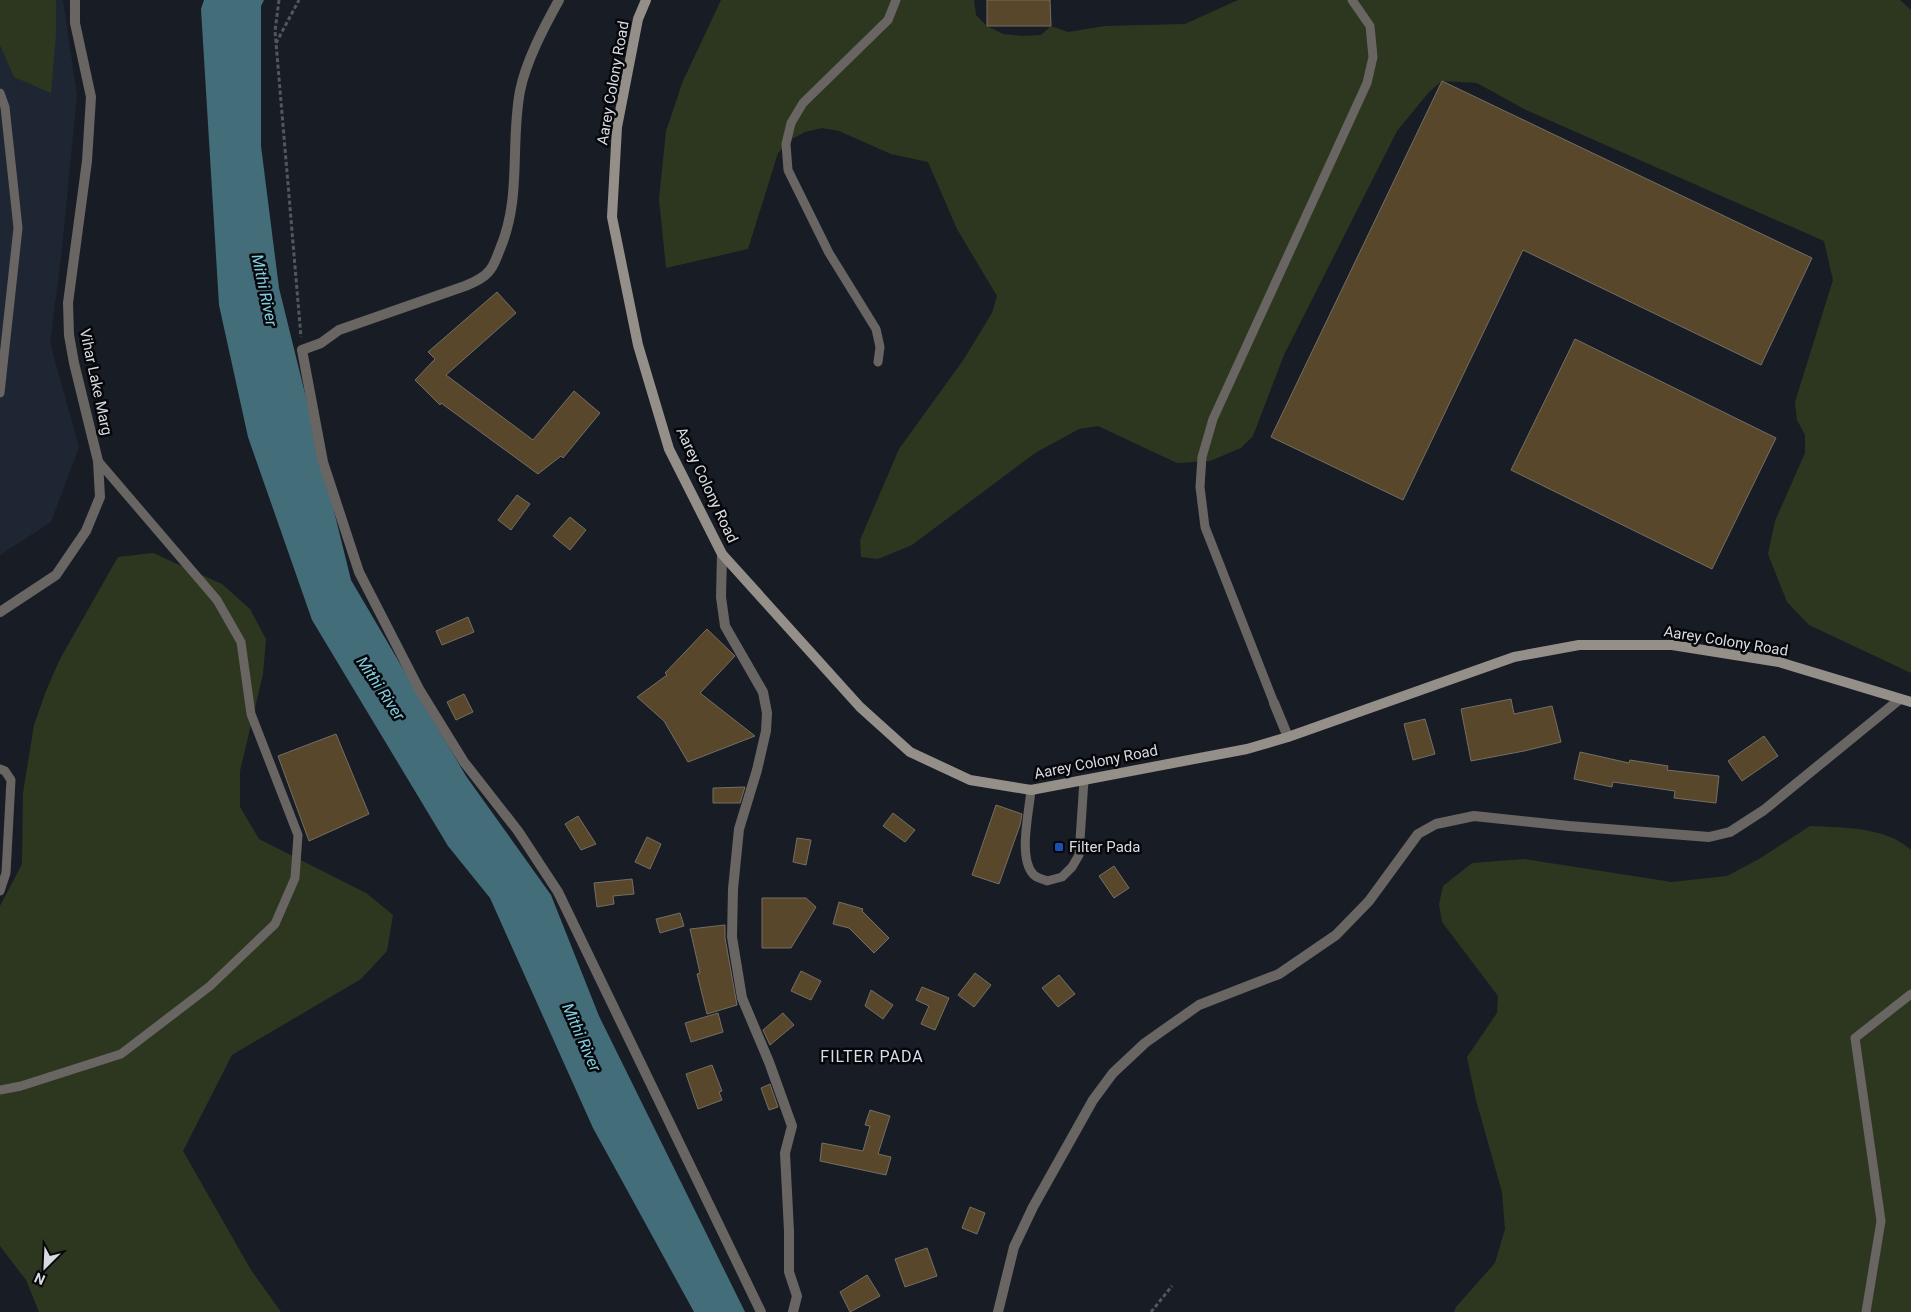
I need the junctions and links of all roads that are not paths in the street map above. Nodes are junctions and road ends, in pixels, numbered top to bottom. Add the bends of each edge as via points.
1 (75, 0) edge
2 (558, 0) edge
3 (646, 0) edge
4 (896, 0) edge
5 (1352, 0) edge
6 (0, 93) edge
7 (878, 362) dead end
8 (0, 393) edge
9 (98, 461) junction
10 (722, 554) junction
11 (0, 612) edge
12 (1900, 699) junction
13 (1911, 702) edge
14 (1274, 703) joint
15 (1288, 737) junction
16 (0, 769) edge
17 (1084, 780) junction
18 (1031, 790) junction
19 (0, 891) edge
20 (1911, 994) edge
21 (0, 1090) edge
22 (761, 1312) edge
23 (793, 1312) edge
24 (998, 1312) edge
25 (1866, 1312) edge

1 - 9 street, Vihar Lake Marg via 75,23 91,97 87,161 68,303 69,335
2 - 22 street via 536,43 520,90 514,196 503,242 491,269 480,280 340,330 321,343 302,350 323,462 359,572 419,689 464,762 518,831 558,892
3 - 10 main road, Aarey Colony Road via 638,18 617,127 612,217 638,345 669,449
4 - 7 lane via 888,20 803,103 791,123 786,144 788,170 829,253 876,329 880,347
5 - 14 lane via 1370,26 1373,57 1367,83 1213,419 1202,456 1200,487 1205,527
6 - 8 lane via 5,107 18,228
9 - 11 street, Vihar Lake Marg via 100,497 86,532 56,575
9 - 21 lane via 217,600 241,642 251,714 298,835 295,878 276,924 210,986 121,1054
10 - 18 main road, Aarey Colony Road via 860,707 910,752 970,780
10 - 23 street via 725,626 763,692 767,713 757,770 739,829 732,937 742,998 792,1126 785,1154 789,1272 797,1296
12 - 13 main road, Aarey Colony Road
12 - 15 main road, Aarey Colony Road via 1779,662 1672,645 1579,645 1514,657
12 - 24 street via 1764,810 1730,832 1710,837 1474,816 1436,824 1418,834 1369,901 1336,935 1279,974 1199,1006 1145,1043 1113,1073 1093,1100 1033,1207 1014,1247
14 - 15 street
15 - 17 main road, Aarey Colony Road via 1246,749
16 - 19 lane via 11,780 6,873
17 - 18 main road, Aarey Colony Road
17 - 18 lane via 1079,854 1062,877 1047,881 1034,876 1026,861
20 - 25 lane via 1855,1038 1881,1221

